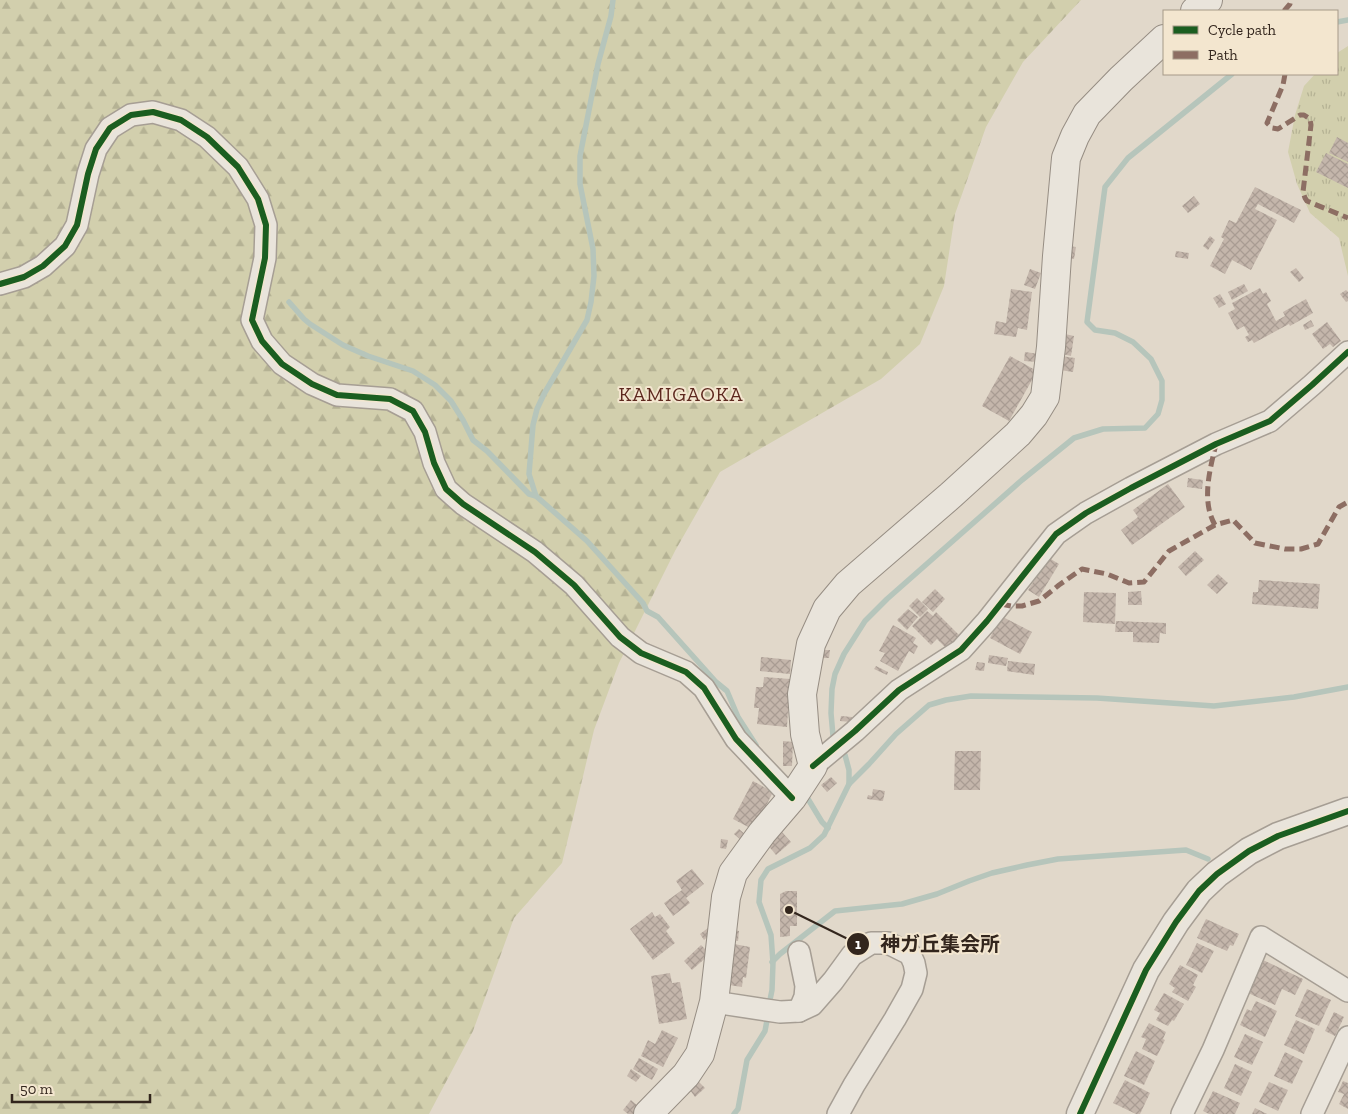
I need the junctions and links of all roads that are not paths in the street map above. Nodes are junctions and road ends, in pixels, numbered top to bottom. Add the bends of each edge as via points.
1 (1208, 0) edge
2 (1196, 10) edge
3 (1163, 40) edge
4 (0, 284) edge
5 (1348, 352) edge
6 (813, 766) junction
7 (792, 798) junction
8 (1348, 811) edge
9 (799, 952) dead end
10 (1348, 991) edge
11 (721, 1003) junction
12 (790, 1011) junction
13 (1348, 1037) edge
14 (648, 1114) edge
15 (838, 1114) edge
16 (1080, 1114) edge
17 (1182, 1114) edge
18 (1312, 1114) edge

1 - 2 main road
3 - 6 main road via 1087,114 1066,158 1052,347 1045,396 1034,416 1018,434 848,584 827,609 811,644 802,694 805,734
4 - 7 street via 24,277 66,246 77,225 96,149 110,128 131,114 153,112 181,120 208,137 238,167 258,199 266,225 265,258 252,320 262,340 282,364 312,384 337,395 390,398 413,411 425,432 446,489 463,504 536,552 574,585 620,637 642,653 686,672 704,688 736,739
5 - 6 street via 1270,421 1216,444 1131,488 1056,534 961,650 898,690
6 - 7 main road
7 - 11 main road via 733,873 726,897
8 - 16 street via 1278,836 1249,851 1217,874 1199,892 1146,970
9 - 12 street via 805,997
10 - 17 street via 1261,937
11 - 12 street
11 - 14 main road via 700,1054 686,1075
12 - 15 street via 812,1005 852,955 871,943 888,943 910,954 916,973 912,990
13 - 18 street

